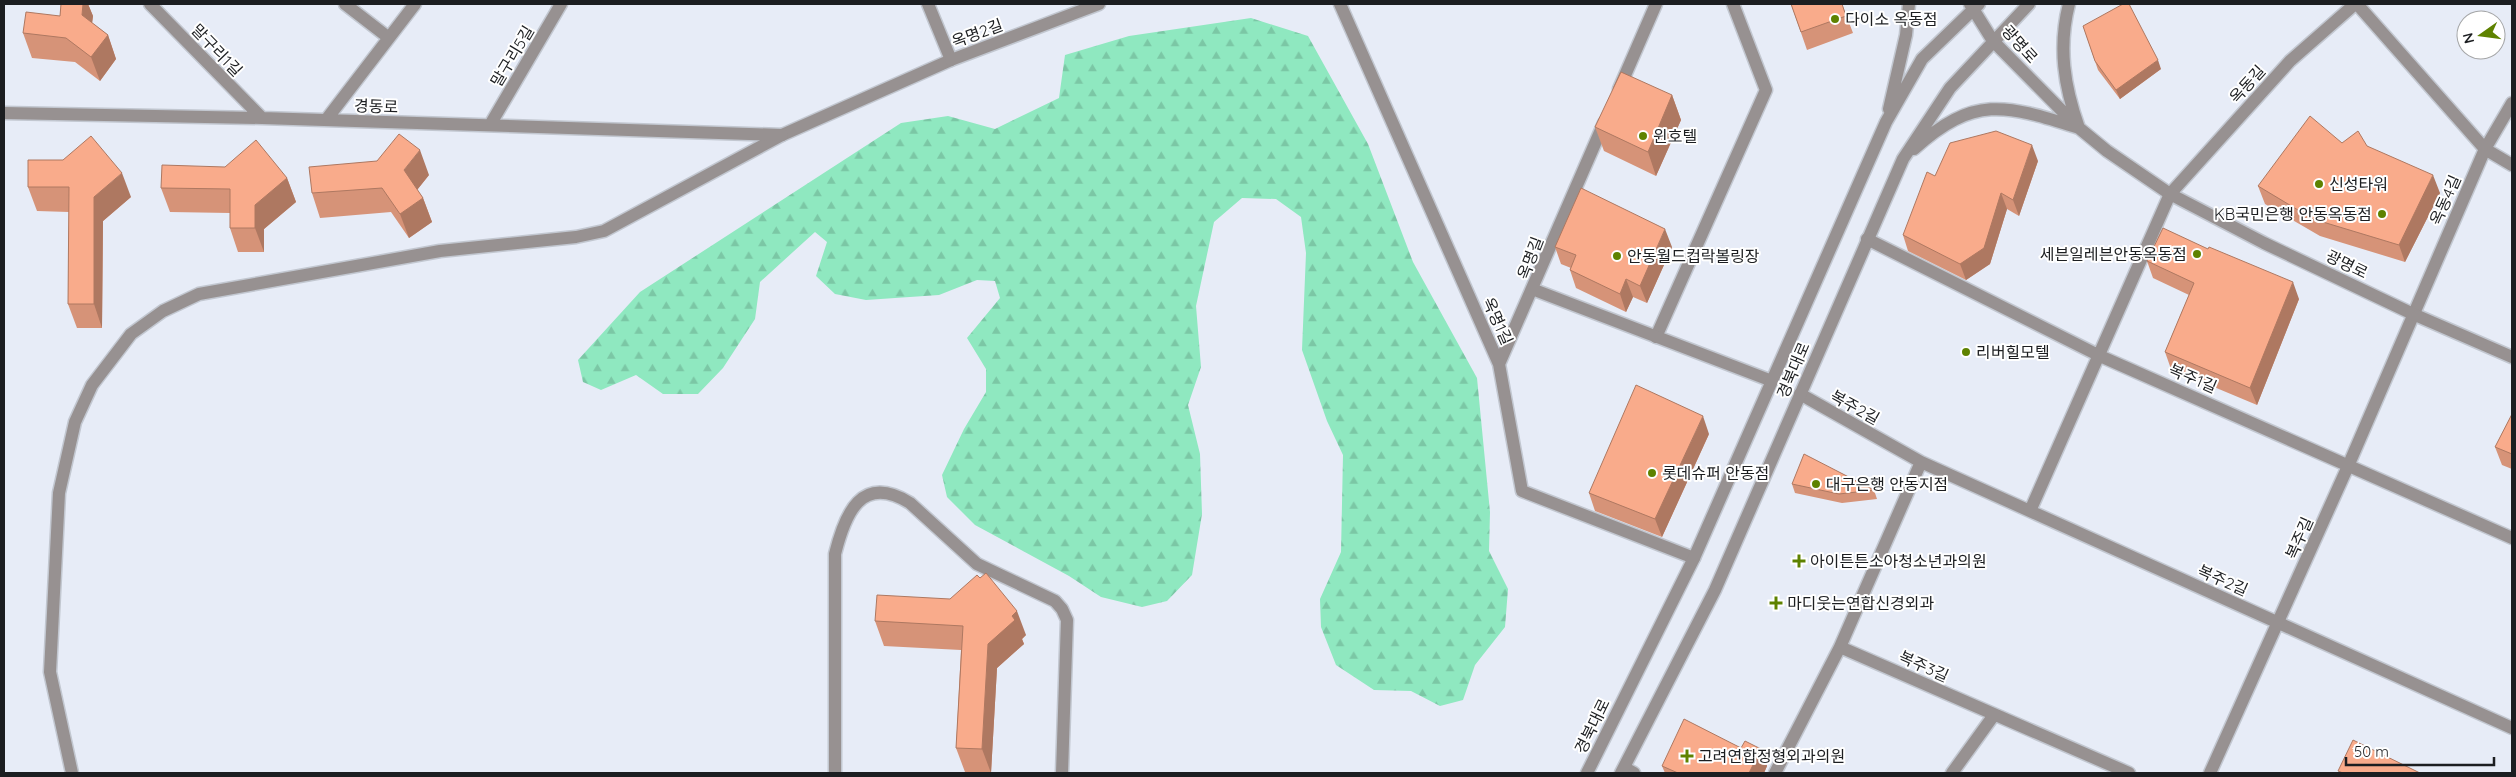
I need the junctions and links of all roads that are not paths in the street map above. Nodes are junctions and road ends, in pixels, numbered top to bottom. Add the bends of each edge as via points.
1 (150, 4) edge
2 (345, 4) edge
3 (415, 4) edge
4 (562, 4) edge
5 (928, 4) edge
6 (1099, 4) edge
7 (1340, 4) edge
8 (1656, 4) edge
9 (1733, 4) edge
10 (1909, 4) edge
11 (2029, 4) edge
12 (2069, 4) edge
13 (2356, 4) edge
14 (1974, 6) edge
15 (389, 38) junction
16 (1993, 41) junction
17 (951, 60) junction
18 (2512, 103) edge
19 (4, 113) edge
20 (262, 118) junction
21 (326, 120) junction
22 (1886, 122) junction
23 (490, 125) junction
24 (2079, 128) junction
25 (782, 134) junction
26 (2485, 149) junction
27 (1903, 159) junction
28 (2512, 165) edge
29 (2170, 194) junction
30 (1867, 239) junction
31 (1532, 289) junction
32 (2412, 314) junction
33 (1656, 337) junction
34 (2100, 356) junction
35 (2512, 357) edge
36 (1499, 364) junction
37 (1772, 381) junction
38 (1800, 394) junction
39 (1921, 462) junction
40 (2349, 464) junction
41 (2030, 512) junction
42 (2512, 538) edge
43 (1694, 558) junction
44 (2278, 623) junction
45 (1840, 647) junction
46 (1994, 715) junction
47 (2512, 728) edge
48 (1626, 771) edge
49 (72, 773) edge
50 (835, 773) edge
51 (1062, 773) edge
52 (1587, 773) edge
53 (1776, 773) edge
54 (1952, 773) edge
55 (2129, 773) edge
56 (2210, 773) edge

1 - 20 street, 말구리1길
2 - 15 street
3 - 15 street
4 - 23 street, 말구리5길
5 - 17 street, 옥명2길
6 - 17 street, 옥명2길
7 - 36 street, 옥명1길
8 - 31 street, 옥명길
9 - 33 street via 1766,90
10 - 22 street via 1906,35
11 - 16 street, 경북대로
12 - 24 street via 2062,46 2064,71 2069,100
13 - 26 street, 옥동길
13 - 29 street, 옥동길 via 2290,61
14 - 16 street, 광명로
14 - 22 street, 경북대로 via 1922,59
15 - 21 street
16 - 24 street, 광명로
16 - 27 street, 경북대로 via 1950,88
17 - 25 street
18 - 26 street, 옥동4길
19 - 20 street, 경동로
20 - 21 street, 경동로
21 - 23 street, 경동로
22 - 37 street, 경북대로
23 - 25 street, 경동로
24 - 27 street via 2004,108 1975,110 1932,132
24 - 29 street, 광명로
25 - 49 street via 604,232 576,238 440,251 199,294 163,311 131,334 92,385 76,422 59,493 50,672
26 - 28 street, 옥동길
26 - 32 street, 옥동4길
27 - 30 street, 경북대로
29 - 32 street, 광명로
29 - 34 street
30 - 34 street, 복주1길
30 - 38 street, 경북대로
31 - 33 street, 옥명길
31 - 36 street
32 - 35 street, 광명로
32 - 40 street, 복주길
33 - 37 street, 옥명길
34 - 40 street, 복주1길
34 - 41 street
36 - 43 street, 옥명1길 via 1522,491
37 - 43 street, 경북대로
38 - 39 street, 복주2길
38 - 48 street, 경북대로 via 1715,590
39 - 41 street, 복주2길
39 - 45 street
40 - 42 street, 복주1길
40 - 44 street, 복주길
41 - 44 street, 복주2길
43 - 52 street, 경북대로
44 - 47 street, 복주2길
44 - 56 street, 복주길
45 - 46 street, 복주3길
45 - 53 street
46 - 54 street
46 - 55 street, 복주3길
50 - 51 street via 835,554 843,523 854,506 868,495 884,492 910,503 977,564 1055,601 1062,609 1067,620

